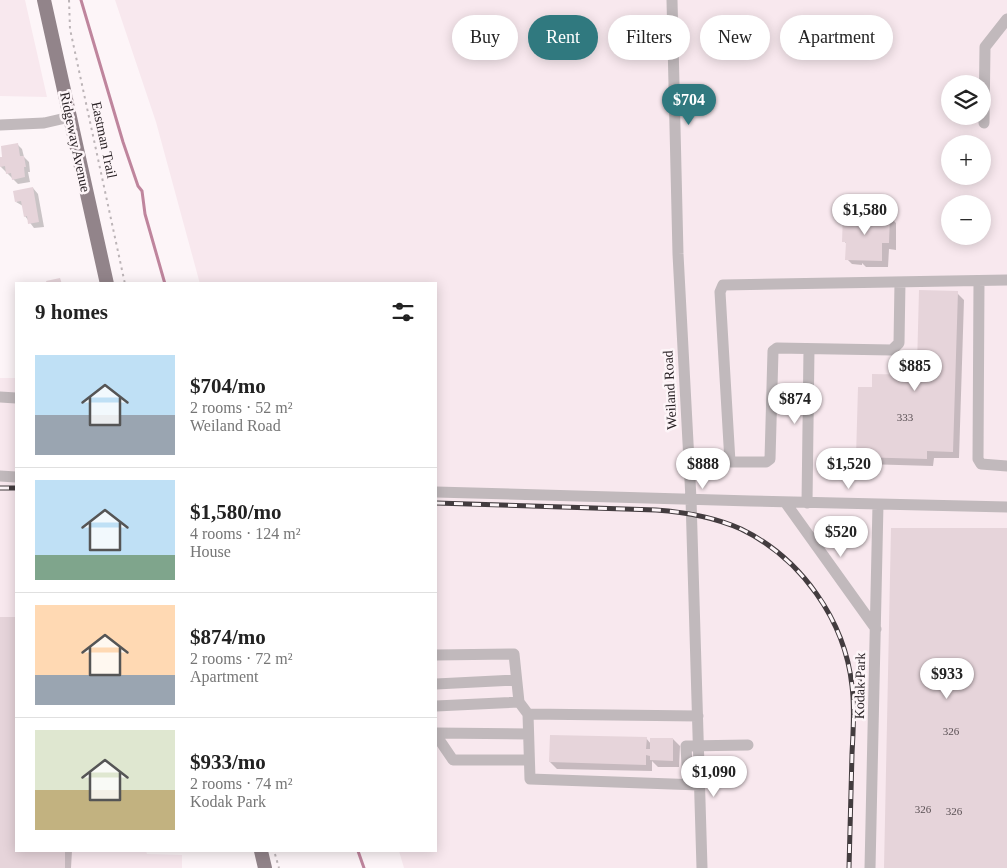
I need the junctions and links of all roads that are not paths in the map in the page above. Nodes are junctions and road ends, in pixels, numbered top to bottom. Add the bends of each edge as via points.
1 (44, 0) edge
2 (672, 0) edge
3 (1007, 20) edge
4 (985, 75) edge
5 (70, 117) junction
6 (0, 125) edge
7 (1007, 280) edge
8 (979, 281) junction
9 (106, 282) edge
10 (900, 282) junction
11 (808, 348) junction
12 (0, 397) edge
13 (15, 398) edge
14 (1007, 466) edge
15 (0, 476) edge
16 (15, 477) edge
17 (437, 492) edge
18 (691, 500) junction
19 (785, 502) junction
20 (807, 503) junction
21 (878, 504) junction
22 (1007, 507) edge
23 (876, 630) junction
24 (437, 656) edge
25 (516, 680) junction
26 (437, 684) edge
27 (520, 702) junction
28 (437, 706) edge
29 (528, 714) junction
30 (698, 716) junction
31 (437, 734) edge
32 (528, 734) junction
33 (437, 736) edge
34 (748, 745) dead end
35 (699, 747) junction
36 (529, 760) junction
37 (688, 784) junction
38 (700, 785) junction
39 (261, 852) edge
40 (266, 868) edge
41 (702, 868) edge
42 (870, 868) edge

1 - 5 main road, Ridgeway Avenue
2 - 18 street, Weiland Road via 678,254
3 - 4 street via 985,47
5 - 6 street via 44,123
5 - 9 main road, Ridgeway Avenue
7 - 8 street
8 - 10 street
8 - 14 street via 978,458 981,464
10 - 11 street via 899,343 896,348
10 - 11 street via 724,285 720,292 729,460 732,463 766,462 770,459 773,351 777,348
11 - 20 street
12 - 13 street
15 - 16 street
17 - 18 street
18 - 19 street
18 - 30 street, Weiland Road
19 - 20 street
19 - 23 street
20 - 21 street
21 - 22 street
21 - 23 street, Kodak Park
23 - 42 street, Kodak Park
24 - 25 street via 514,654
25 - 26 street
25 - 27 street
27 - 28 street
27 - 29 street
29 - 30 street
29 - 32 street
30 - 35 street, Weiland Road
31 - 32 street
32 - 36 street
33 - 36 street via 453,760
34 - 35 street
35 - 37 street via 686,746
35 - 38 street, Weiland Road
36 - 37 street via 530,779
37 - 38 street
38 - 41 street, Weiland Road
39 - 40 main road

